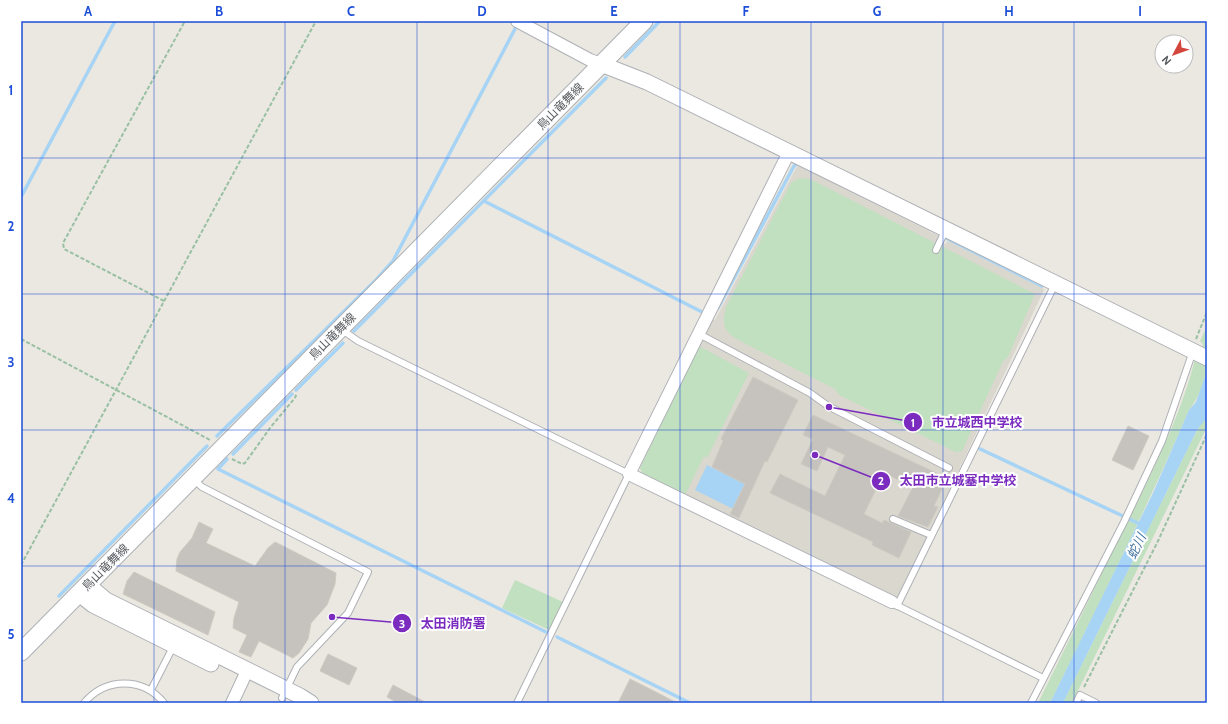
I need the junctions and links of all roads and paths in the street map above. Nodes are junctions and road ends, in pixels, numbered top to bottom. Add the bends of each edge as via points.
1 (185, 21) edge
2 (316, 21) edge
3 (517, 21) edge
4 (644, 21) edge
5 (601, 64) junction
6 (789, 152) junction
7 (943, 235) junction
8 (936, 250) dead end
9 (1055, 284) junction
10 (164, 302) junction
11 (1207, 312) edge
12 (339, 328) junction
13 (699, 334) junction
14 (21, 339) edge
15 (1199, 354) edge
16 (285, 383) junction
17 (115, 390) junction
18 (1207, 434) edge
19 (220, 449) junction
20 (949, 468) dead end
21 (630, 474) junction
22 (192, 478) junction
23 (893, 519) dead end
24 (931, 535) junction
25 (21, 565) edge
26 (83, 588) junction
27 (894, 604) junction
28 (176, 642) junction
29 (21, 652) edge
30 (245, 675) junction
31 (1043, 678) junction
32 (151, 690) junction
33 (1080, 695) junction
34 (286, 697) edge
35 (84, 703) edge
36 (164, 703) edge
37 (232, 703) edge
38 (311, 703) edge
39 (517, 703) edge
40 (1031, 703) edge
41 (1076, 703) edge
42 (1096, 703) edge

1 - 10 path via 63,243 64,249
2 - 10 path
3 - 5 street
4 - 5 main road, 鳥山竜舞線
5 - 6 street via 647,82
5 - 12 main road, 鳥山竜舞線
6 - 7 street
6 - 13 street
7 - 8 lane
7 - 9 street
9 - 15 street
9 - 24 lane
10 - 17 path
11 - 15 path
12 - 16 main road, 鳥山竜舞線
12 - 21 lane via 358,341
13 - 20 lane via 810,393 828,406
13 - 21 street
14 - 17 path
15 - 31 lane via 1124,522
16 - 19 main road, 鳥山竜舞線
16 - 19 path via 296,396 245,463 238,463
17 - 19 path via 210,440
17 - 25 path
18 - 33 path via 1158,541
19 - 22 main road, 鳥山竜舞線
21 - 27 street
21 - 39 lane
22 - 26 main road, 鳥山竜舞線
22 - 34 lane via 202,487 368,572 348,613 297,667
23 - 24 lane
24 - 27 lane
26 - 28 street via 93,605
26 - 29 main road, 鳥山竜舞線
27 - 31 lane
28 - 30 street
28 - 32 lane
30 - 34 street
30 - 37 street
31 - 40 lane
32 - 35 lane via 122,682 100,689
32 - 36 lane
33 - 41 lane
33 - 42 lane
34 - 38 street

